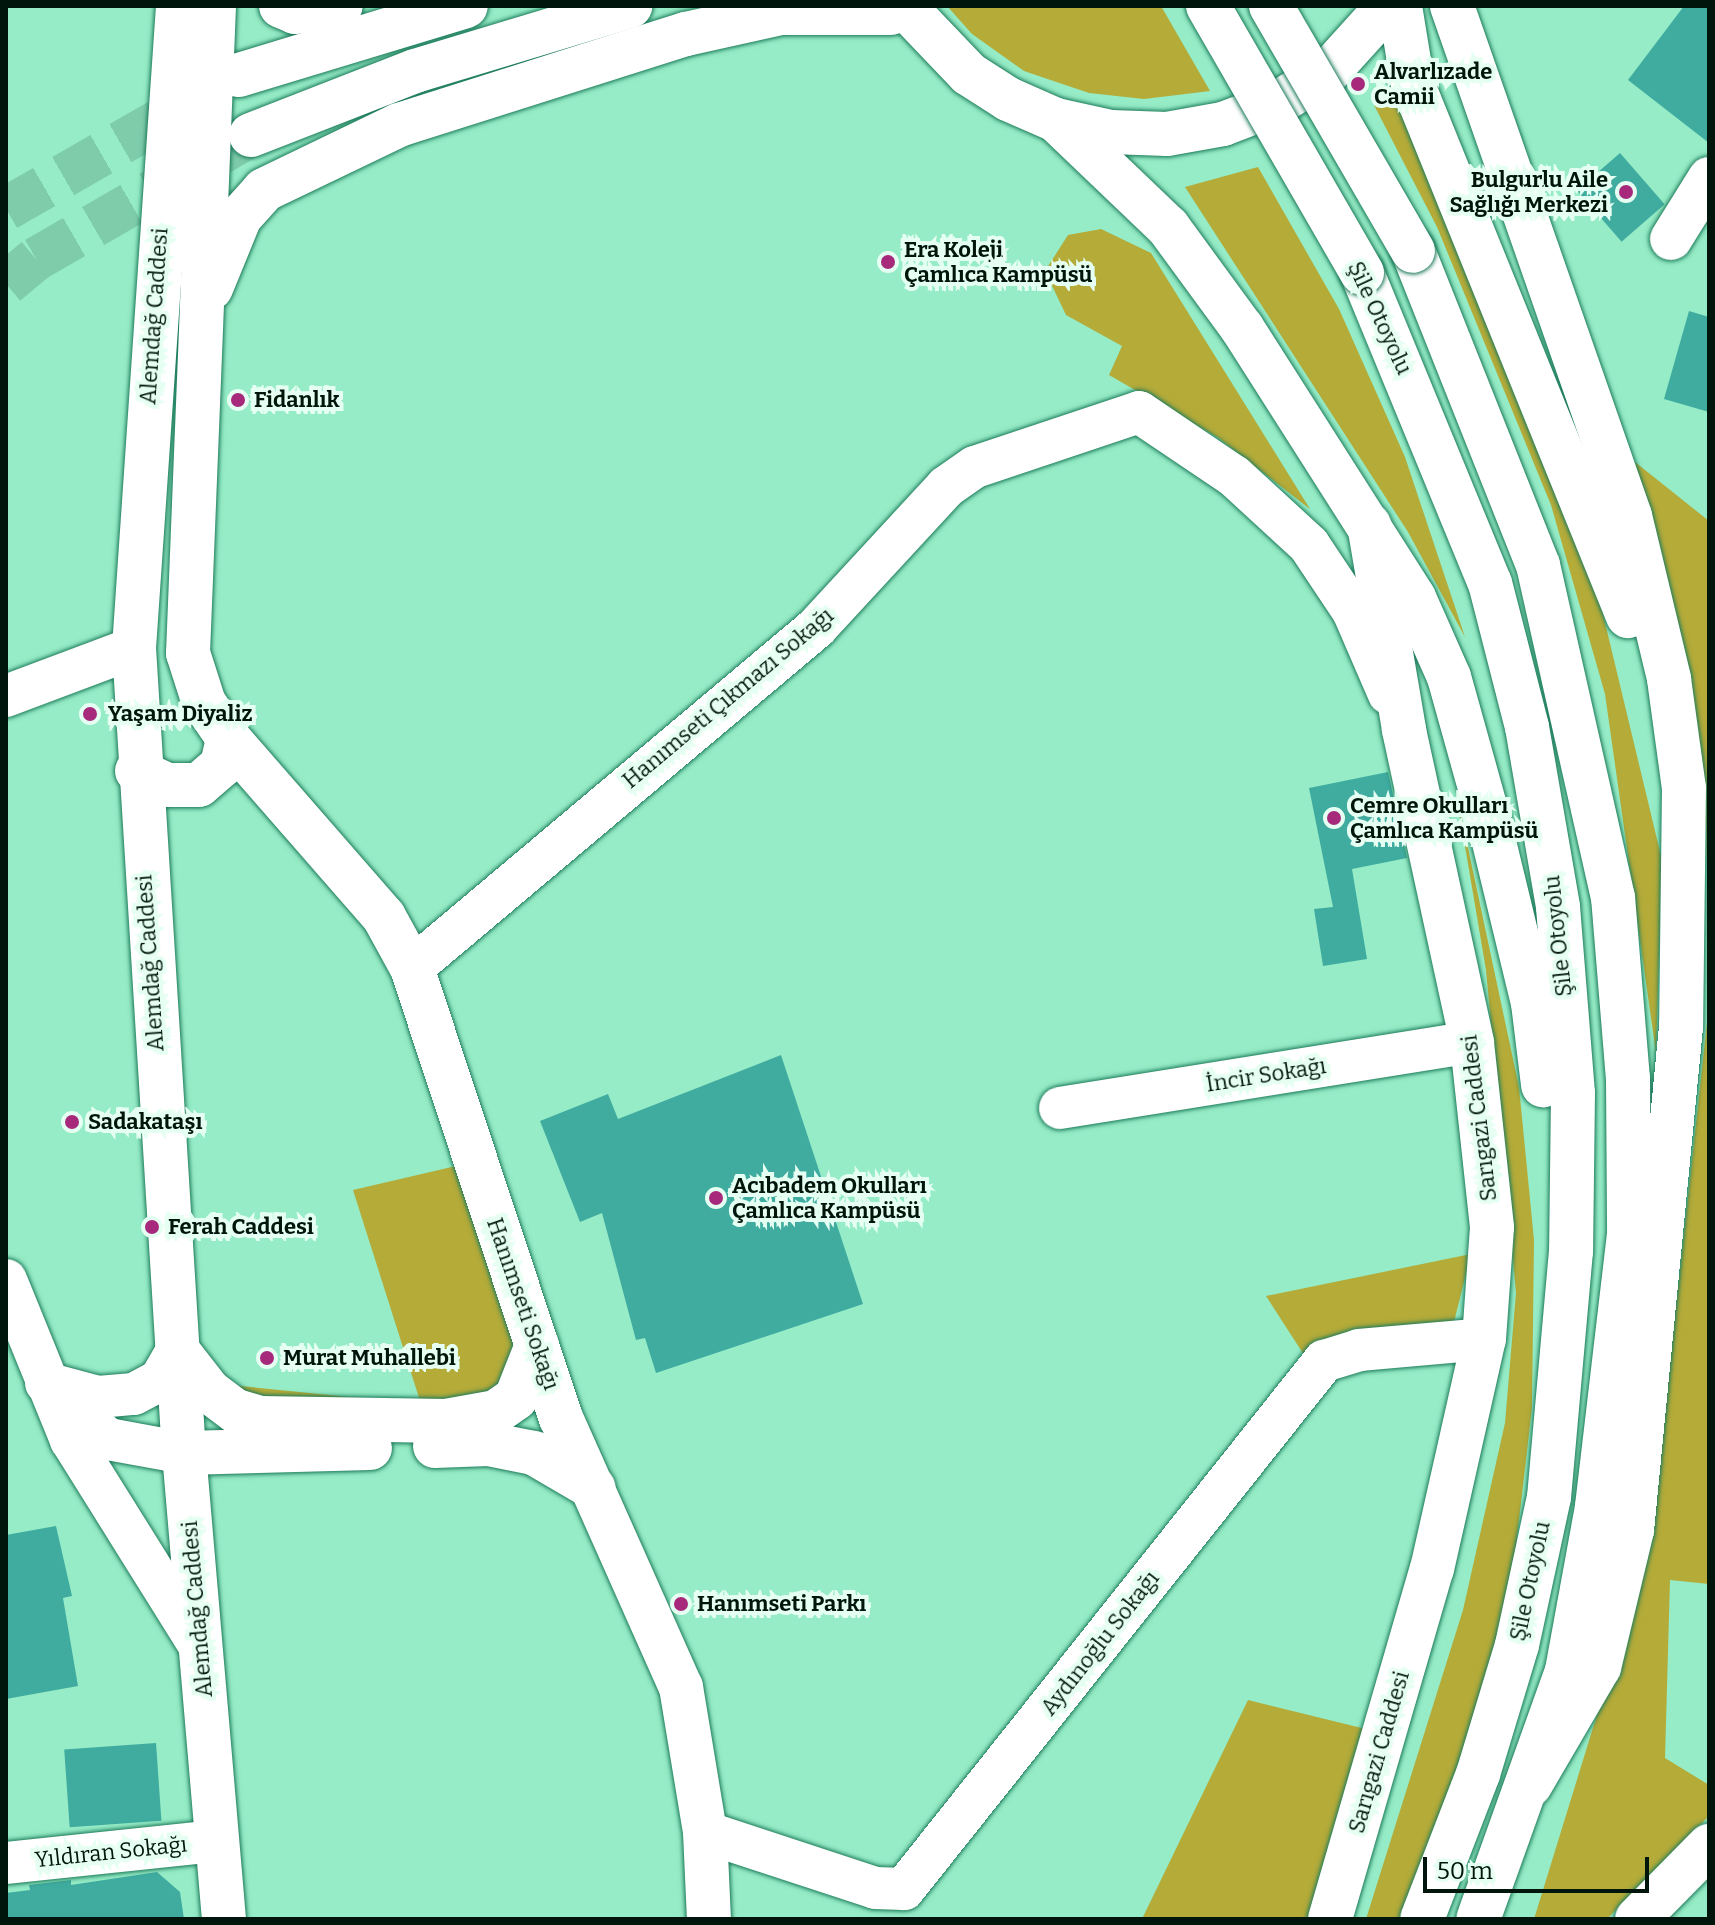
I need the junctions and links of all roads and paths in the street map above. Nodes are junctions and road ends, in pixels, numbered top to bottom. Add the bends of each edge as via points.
1 (178, 6) edge
2 (214, 6) edge
3 (281, 6) edge
4 (341, 6) edge
5 (466, 6) edge
6 (630, 6) edge
7 (1208, 6) edge
8 (1271, 6) edge
9 (1388, 6) edge
10 (1400, 6) edge
11 (1452, 6) edge
12 (892, 8) edge
13 (239, 75) tunnel mouth
14 (1056, 120) junction
15 (251, 135) tunnel mouth
16 (1709, 178) edge
17 (1671, 239) dead end
18 (200, 317) junction
19 (1139, 412) joint
20 (1369, 524) junction
21 (134, 648) junction
22 (6, 696) edge
23 (1404, 729) junction
24 (228, 738) junction
25 (137, 771) junction
26 (1679, 930) junction
27 (412, 968) junction
28 (1472, 1042) junction
29 (1060, 1108) dead end
30 (6, 1280) edge
31 (1484, 1339) junction
32 (537, 1345) junction
33 (177, 1350) junction
34 (30, 1374) edge
35 (184, 1453) junction
36 (594, 1488) junction
37 (1549, 1497) junction
38 (199, 1645) junction
39 (1530, 1785) junction
40 (705, 1832) junction
41 (215, 1841) junction
42 (1709, 1846) edge
43 (6, 1863) edge
44 (224, 1919) edge
45 (709, 1919) edge
46 (1330, 1919) edge
47 (1422, 1919) edge
48 (1478, 1919) edge
49 (1637, 1919) edge

1 - 21 main road, Alemdağ Caddesi
2 - 18 main road, Alemdağ Caddesi
3 - 4 main road via 295,12
5 - 13 main road
6 - 15 main road via 415,71
7 - 37 main road, Şile Otoyolu, bridge via 1362,273 1490,583 1527,727 1558,907 1573,1093 1571,1251
8 - 39 main road, bridge via 1413,251 1538,565 1613,897 1628,1078 1629,1234 1597,1507 1567,1671
9 - 14 main road via 1329,71 1278,103 1223,124 1167,134 1111,132
10 - 26 main road via 1413,85 1627,612 1666,790
11 - 26 main road via 1630,516 1669,679 1684,788
12 - 14 main road via 1008,99
12 - 18 main road via 781,13 686,34 399,125 319,159 264,190 240,217
14 - 20 main road via 1168,227
16 - 17 street
18 - 24 main road, Alemdağ Caddesi via 188,653 204,703
19 - 23 street, Sarıgazi Caddesi via 1234,476 1309,545 1353,611
19 - 27 street, Hanımseti Çıkmazı Sokağı via 975,467 946,487 816,628
20 - 23 main road
20 - 37 main road via 1414,598 1449,677 1533,1003 1551,1251
21 - 22 street
21 - 25 main road, Alemdağ Caddesi
23 - 28 main road, Sarıgazi Caddesi
24 - 25 main road via 222,765 199,785 167,785
24 - 27 main road, Hanımseti Sokağı via 384,917
25 - 33 main road, Alemdağ Caddesi
26 - 39 main road via 1681,1027 1632,1530 1599,1667
27 - 32 main road, Hanımseti Sokağı
28 - 29 street, İncir Sokağı
28 - 31 main road, Sarıgazi Caddesi via 1492,1227
30 - 34 street
31 - 40 street, Aydınoğlu Sokağı via 1431,1340 1324,1361 904,1889 875,1888
31 - 46 main road, Sarıgazi Caddesi via 1432,1569
32 - 33 main road via 516,1398 496,1412 446,1421 260,1418 236,1411 209,1391
32 - 36 main road, Hanımseti Sokağı
33 - 34 street via 160,1380 134,1394 98,1397
33 - 35 main road, Alemdağ Caddesi
34 - 35 street via 96,1433 131,1447
34 - 38 street
35 - 36 main road via 488,1444 534,1453
35 - 38 main road, Alemdağ Caddesi
36 - 40 main road, Hanımseti Sokağı via 681,1687
37 - 47 main road, Şile Otoyolu via 1517,1645 1478,1774
38 - 41 main road, Alemdağ Caddesi
39 - 48 main road
40 - 45 main road, Hanımseti Sokağı
41 - 43 street, Yıldıran Sokağı
41 - 44 main road, Alemdağ Caddesi
42 - 49 main road

